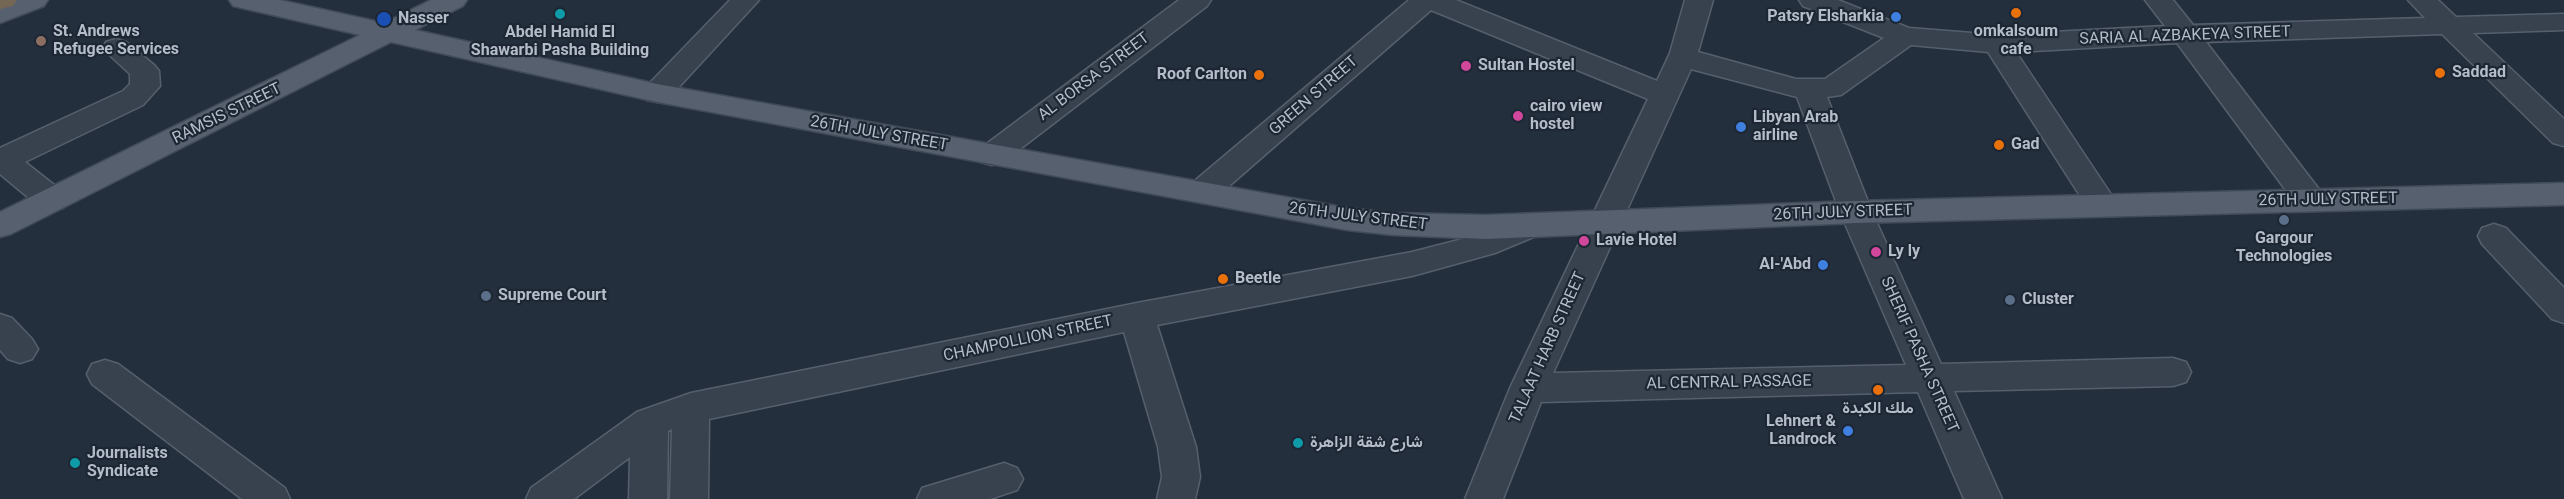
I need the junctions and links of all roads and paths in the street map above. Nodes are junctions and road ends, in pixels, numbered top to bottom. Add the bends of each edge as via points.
1 (34, 0) edge
2 (243, 0) edge
3 (453, 0) edge
4 (745, 0) edge
5 (1197, 0) edge
6 (1426, 0) edge
7 (1432, 0) edge
8 (1699, 0) edge
9 (1813, 0) edge
10 (2159, 0) edge
11 (2422, 0) edge
12 (0, 15) edge
13 (2564, 22) edge
14 (2450, 27) junction
15 (390, 33) junction
16 (2185, 34) junction
17 (1905, 36) junction
18 (1997, 44) junction
19 (116, 48) dead end
20 (1682, 57) junction
21 (1809, 89) junction
22 (657, 93) junction
23 (1663, 94) junction
24 (2564, 136) edge
25 (992, 155) junction
26 (2, 160) edge
27 (1202, 192) junction
28 (2564, 194) edge
29 (52, 200) junction
30 (2310, 200) junction
31 (2102, 206) junction
32 (1856, 212) junction
33 (1605, 222) junction
34 (1532, 225) junction
35 (0, 226) edge
36 (2494, 236) dead end
37 (2564, 310) edge
38 (1137, 316) junction
39 (2173, 372) dead end
40 (105, 374) dead end
41 (1929, 378) junction
42 (1528, 388) junction
43 (691, 408) junction
44 (650, 422) junction
45 (1004, 479) dead end
46 (271, 499) edge
47 (545, 499) edge
48 (648, 499) edge
49 (689, 499) edge
50 (936, 499) edge
51 (1176, 499) edge
52 (1484, 499) edge
53 (1983, 499) edge

1 - 12 main road
2 - 15 main road, 26TH JULY STREET
3 - 15 main road, RAMSIS STREET
4 - 22 street
5 - 25 street, AL BORSA STREET
6 - 27 street, GREEN STREET
7 - 23 street
8 - 20 street, TALAAT HARB STREET
9 - 17 street, SARIA AL AZBAKEYA STREET
10 - 16 street
11 - 14 street
13 - 14 street, SARIA AL AZBAKEYA STREET
14 - 16 street, SARIA AL AZBAKEYA STREET
14 - 24 street
15 - 22 main road, 26TH JULY STREET
15 - 29 main road, RAMSIS STREET
16 - 18 street, SARIA AL AZBAKEYA STREET
16 - 30 street
17 - 18 street, SARIA AL AZBAKEYA STREET
17 - 21 street via 1831,88
18 - 31 street
19 - 26 street via 144,71 145,86 123,105
20 - 21 street
20 - 23 street, TALAAT HARB STREET
21 - 32 street, SHERIF PASHA STREET
22 - 25 main road, 26TH JULY STREET
23 - 33 street, TALAAT HARB STREET
25 - 27 main road, 26TH JULY STREET
26 - 29 street
27 - 34 main road, 26TH JULY STREET via 1393,224
28 - 30 main road, 26TH JULY STREET
29 - 35 main road, RAMSIS STREET
30 - 31 main road, 26TH JULY STREET
31 - 32 main road, 26TH JULY STREET
32 - 33 main road, 26TH JULY STREET
32 - 41 street, SHERIF PASHA STREET
33 - 34 main road, 26TH JULY STREET
33 - 42 street, TALAAT HARB STREET
34 - 38 street, CHAMPOLLION STREET via 1483,245 1412,264
36 - 37 street
38 - 43 street, CHAMPOLLION STREET
38 - 51 street via 1177,447 1181,477
39 - 41 street, AL CENTRAL PASSAGE
40 - 46 street
41 - 42 street, AL CENTRAL PASSAGE
41 - 53 street, SHERIF PASHA STREET
42 - 52 street, TALAAT HARB STREET
43 - 44 street, CHAMPOLLION STREET
43 - 49 street
44 - 47 street, CHAMPOLLION STREET
44 - 48 street
45 - 50 street

